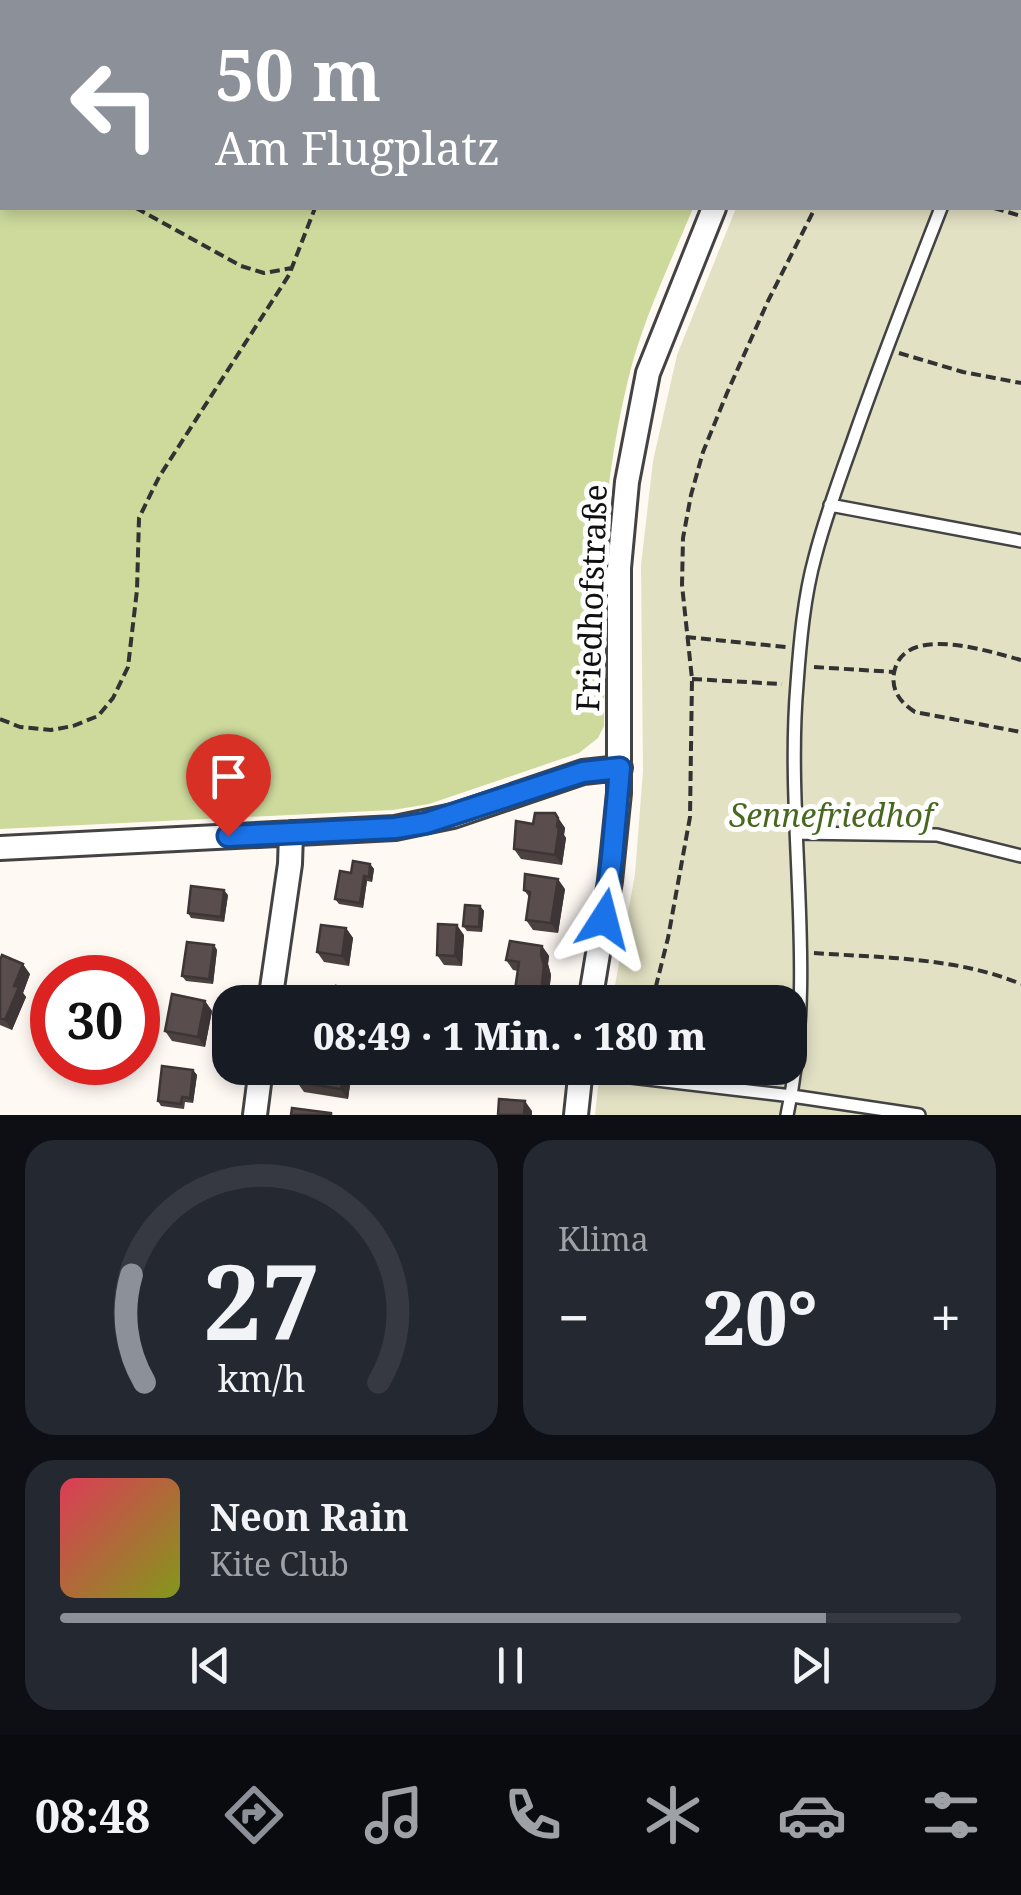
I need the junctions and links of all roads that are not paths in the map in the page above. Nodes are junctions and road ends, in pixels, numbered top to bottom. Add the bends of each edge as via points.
1 (713, 210) edge
2 (940, 210) edge
3 (830, 505) junction
4 (1021, 541) edge
5 (620, 768) junction
6 (797, 832) junction
7 (291, 833) junction
8 (0, 848) edge
9 (1021, 856) edge
10 (272, 985) edge
11 (593, 985) edge
12 (259, 1085) edge
13 (579, 1085) edge
14 (702, 1085) edge
15 (792, 1096) junction
16 (255, 1115) edge
17 (576, 1115) edge
18 (787, 1115) edge
19 (919, 1115) edge

1 - 5 street, Friedhofstraße via 648,373 634,434 619,568
2 - 3 lane
3 - 4 lane
3 - 6 lane via 814,560 796,685
5 - 7 street via 583,772 426,823
5 - 11 street, Friedhofstraße
6 - 9 lane via 938,836
6 - 15 lane via 802,952
7 - 8 street
7 - 10 street
12 - 16 street
13 - 17 street
14 - 15 lane
15 - 18 lane
15 - 19 lane

